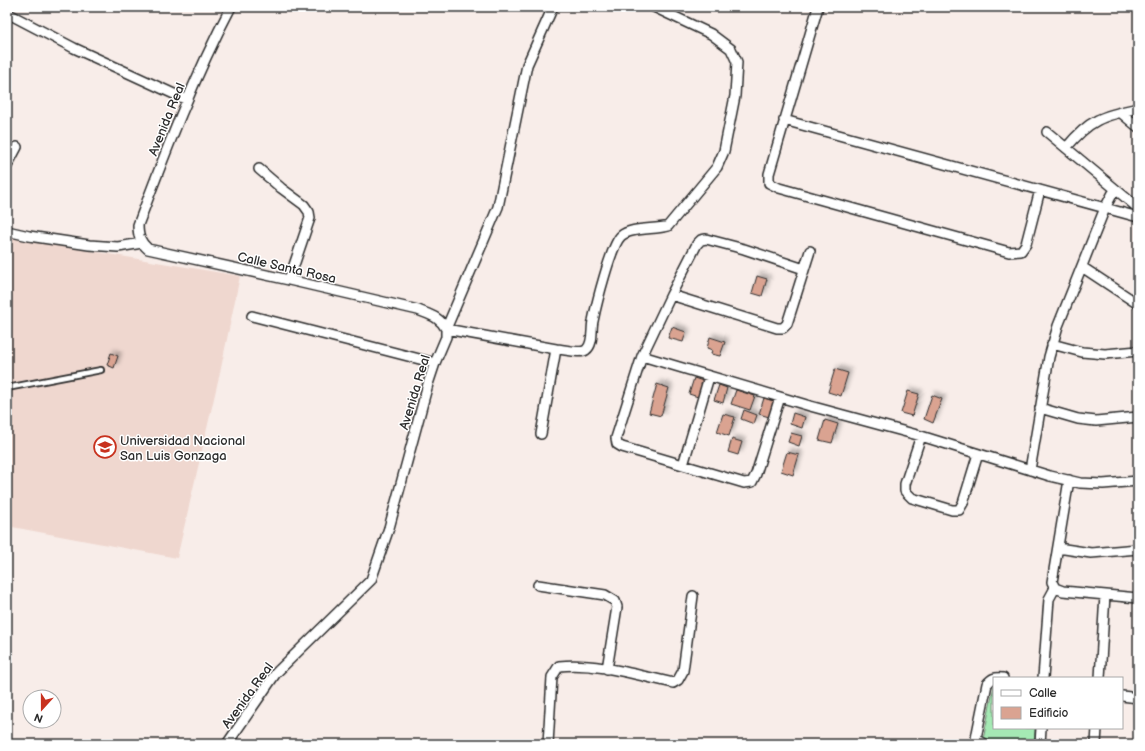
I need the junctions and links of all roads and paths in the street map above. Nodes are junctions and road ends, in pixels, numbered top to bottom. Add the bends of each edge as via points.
1 (231, 7) edge
2 (553, 7) edge
3 (654, 7) edge
4 (818, 7) edge
5 (7, 13) edge
6 (187, 100) junction
7 (1138, 108) edge
8 (1120, 112) junction
9 (784, 120) junction
10 (1138, 127) edge
11 (1047, 132) dead end
12 (17, 147) dead end
13 (1066, 148) junction
14 (7, 166) edge
15 (259, 169) dead end
16 (1115, 189) junction
17 (1040, 190) junction
18 (1105, 208) junction
19 (1138, 208) edge
20 (1138, 218) edge
21 (7, 231) edge
22 (142, 243) junction
23 (810, 251) dead end
24 (1082, 267) junction
25 (804, 269) junction
26 (289, 280) junction
27 (671, 294) junction
28 (1138, 304) edge
29 (252, 316) dead end
30 (446, 329) junction
31 (1052, 344) junction
32 (556, 349) junction
33 (1138, 351) edge
34 (642, 356) junction
35 (435, 363) junction
36 (101, 370) dead end
37 (709, 377) junction
38 (7, 388) edge
39 (780, 397) junction
40 (1040, 408) junction
41 (1138, 417) edge
42 (541, 434) dead end
43 (921, 436) junction
44 (978, 454) junction
45 (684, 465) junction
46 (1030, 470) junction
47 (1069, 480) junction
48 (1138, 481) edge
49 (1058, 548) junction
50 (1138, 549) edge
51 (538, 585) dead end
52 (1055, 588) junction
53 (1104, 595) junction
54 (693, 596) dead end
55 (1138, 598) edge
56 (608, 668) junction
57 (1043, 677) edge
58 (1100, 677) edge
59 (993, 679) edge
60 (1123, 696) edge
61 (1138, 698) edge
62 (1041, 729) edge
63 (1097, 729) edge
64 (227, 744) edge
65 (548, 744) edge
66 (985, 744) edge
67 (1040, 744) edge
68 (1096, 744) edge

1 - 6 street, Avenida Real
2 - 30 street, Avenida Real via 527,65 498,208
3 - 32 street via 711,34 731,49 737,62 735,96 724,151 717,167 668,226 630,231 620,237 602,285 592,322 591,344 587,350 581,352
4 - 9 street
5 - 6 street via 74,48
6 - 22 street, Avenida Real via 138,225 138,235
7 - 8 street
8 - 10 street
8 - 13 street via 1084,127
9 - 17 street
9 - 17 street via 769,174 769,183 779,188 1009,252 1020,251 1026,244
11 - 13 street
12 - 14 street
13 - 16 street
15 - 26 street via 310,212
16 - 18 street
16 - 19 street
17 - 18 street
18 - 20 street
18 - 24 street
21 - 22 street via 89,245 118,247
22 - 26 street, Calle Santa Rosa via 148,249
23 - 25 street
24 - 28 street
24 - 31 street
25 - 27 street via 706,239 697,244
25 - 27 street via 787,324 783,328
26 - 30 street, Calle Santa Rosa via 418,310 437,317
27 - 34 street
29 - 35 street
30 - 32 street
30 - 35 street, Avenida Real via 446,337
31 - 33 street via 1082,352 1105,354
31 - 40 street
32 - 42 street
34 - 37 street
34 - 45 street via 616,444
35 - 64 street, Avenida Real via 389,528 371,580 276,673
36 - 38 lane
37 - 39 street
37 - 45 street
39 - 43 street
39 - 45 street via 752,482 744,483
40 - 41 street via 1078,419 1096,421
40 - 46 street
43 - 44 street
43 - 44 street via 904,484 905,491 912,498 959,510
44 - 46 street
46 - 47 street
47 - 48 street via 1103,484
47 - 49 street
49 - 50 street via 1091,553
49 - 52 street via 1052,582
51 - 56 street via 605,595 615,601 617,607
52 - 53 street
52 - 57 street via 1049,599
53 - 55 street
53 - 58 street
54 - 56 street via 683,671 678,680 673,683
56 - 65 street via 559,666 552,677
59 - 66 street via 987,684 976,739
60 - 61 street
62 - 67 street
63 - 68 street

